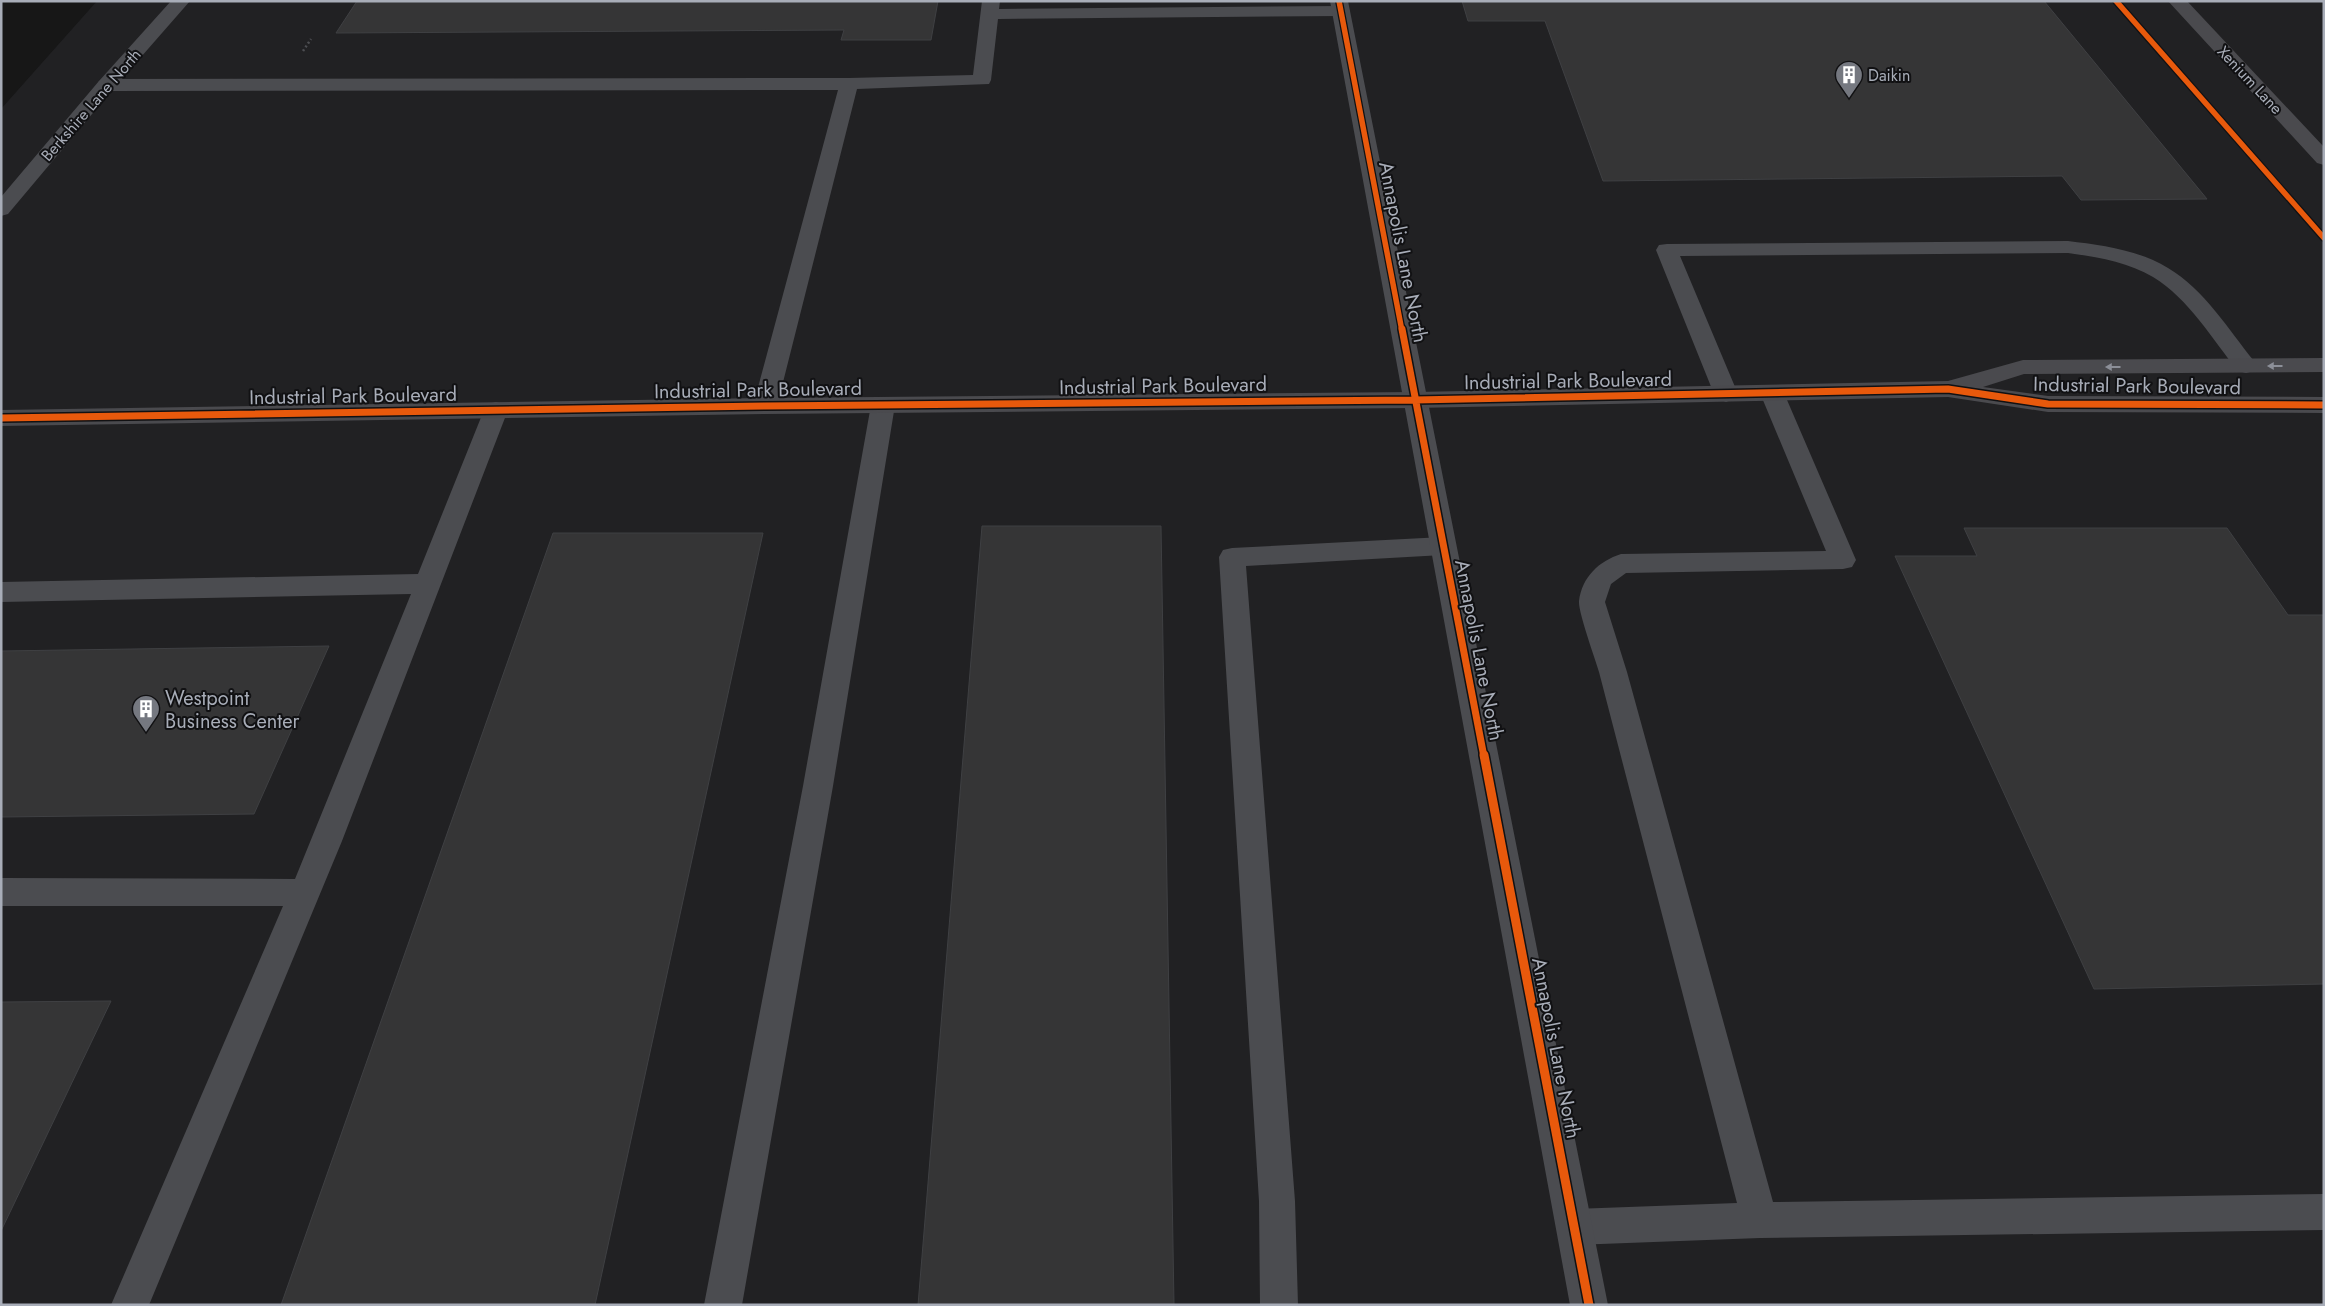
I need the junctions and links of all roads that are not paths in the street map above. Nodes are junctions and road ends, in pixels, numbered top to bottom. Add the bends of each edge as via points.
1 (181, 1) edge
2 (2177, 1) edge
3 (1340, 6) edge
4 (1176, 7) edge
5 (990, 8) edge
6 (849, 84) junction
7 (106, 85) junction
8 (2324, 160) edge
9 (1, 210) edge
10 (2324, 365) edge
11 (2246, 366) junction
12 (1948, 389) junction
13 (1772, 393) junction
14 (1726, 394) junction
15 (1415, 400) junction
16 (883, 405) junction
17 (2324, 405) edge
18 (765, 406) junction
19 (496, 410) junction
20 (1, 418) edge
21 (1443, 546) junction
22 (429, 584) junction
23 (1, 592) edge
24 (1, 892) edge
25 (305, 893) junction
26 (2324, 1212) edge
27 (1760, 1220) junction
28 (1574, 1227) junction
29 (130, 1305) edge
30 (723, 1305) edge
31 (1279, 1305) edge
32 (1589, 1305) edge

1 - 7 street, Berkshire Lane North
2 - 8 street, Xenium Lane
3 - 4 street
3 - 15 street, Annapolis Lane North
4 - 5 street
5 - 6 street via 982,80
6 - 7 street
6 - 18 street
7 - 9 street, Berkshire Lane North
10 -> 11 street, Industrial Park Boulevard
11 -> 12 street, Industrial Park Boulevard via 2023,367
11 - 14 street via 2187,294 2168,277 2137,262 2102,252 2068,247 1667,250
12 - 13 street, Industrial Park Boulevard
12 - 17 street, Industrial Park Boulevard via 2048,404
13 - 14 street, Industrial Park Boulevard
13 - 27 street via 1843,560 1621,564 1599,579 1592,602
14 - 15 street, Industrial Park Boulevard
15 - 16 street, Industrial Park Boulevard
15 - 21 street, Annapolis Lane North
16 - 18 street, Industrial Park Boulevard
16 - 30 street via 818,786
18 - 19 street, Industrial Park Boulevard
19 - 20 street, Industrial Park Boulevard
19 - 22 street
21 - 28 street, Annapolis Lane North
21 - 31 street via 1232,557 1277,1201
22 - 23 street
22 - 25 street
24 - 25 street
25 - 29 street
26 - 27 street
27 - 28 street
28 - 32 street, Annapolis Lane North

